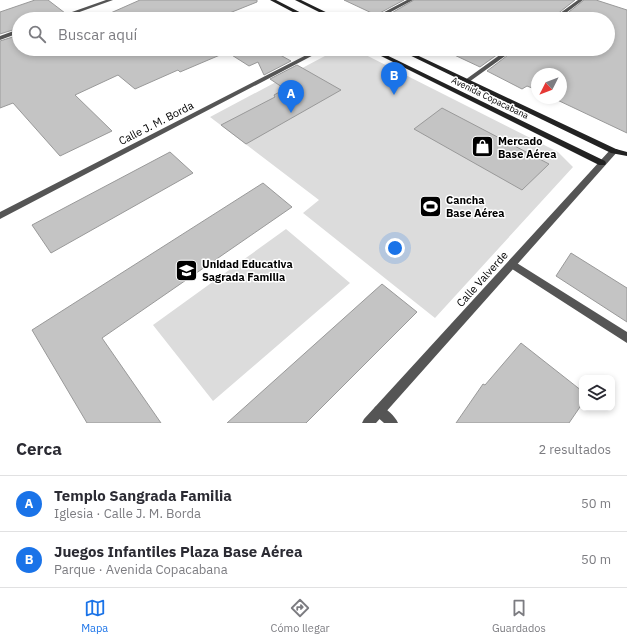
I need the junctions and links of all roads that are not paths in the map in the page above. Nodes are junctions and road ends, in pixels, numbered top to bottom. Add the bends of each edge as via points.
1 (111, 0) edge
2 (272, 0) edge
3 (297, 0) edge
4 (411, 0) edge
5 (581, 0) edge
6 (76, 12) edge
7 (296, 12) edge
8 (322, 12) edge
9 (388, 12) edge
10 (564, 12) edge
11 (12, 34) edge
12 (0, 38) edge
13 (309, 56) edge
14 (384, 56) edge
15 (415, 56) edge
16 (502, 56) edge
17 (467, 81) junction
18 (614, 151) junction
19 (627, 154) edge
20 (602, 164) junction
21 (0, 216) edge
22 (512, 264) junction
23 (627, 338) edge
24 (379, 411) junction
25 (368, 423) edge
26 (392, 423) edge

1 - 6 street
2 - 7 main road
3 - 8 main road
4 - 9 street
5 - 10 street
11 - 12 street
13 - 21 street, Calle J. M. Borda
14 - 20 main road, Avenida Copacabana
15 - 17 main road, Avenida Copacabana
16 - 17 street
17 - 18 main road, Avenida Copacabana
18 - 19 main road, Avenida Copacabana
18 - 20 street, Calle Valverde
20 - 22 street, Calle Valverde
22 - 23 street
22 - 24 street, Calle Valverde
24 - 25 street, Calle Valverde
24 - 26 street

